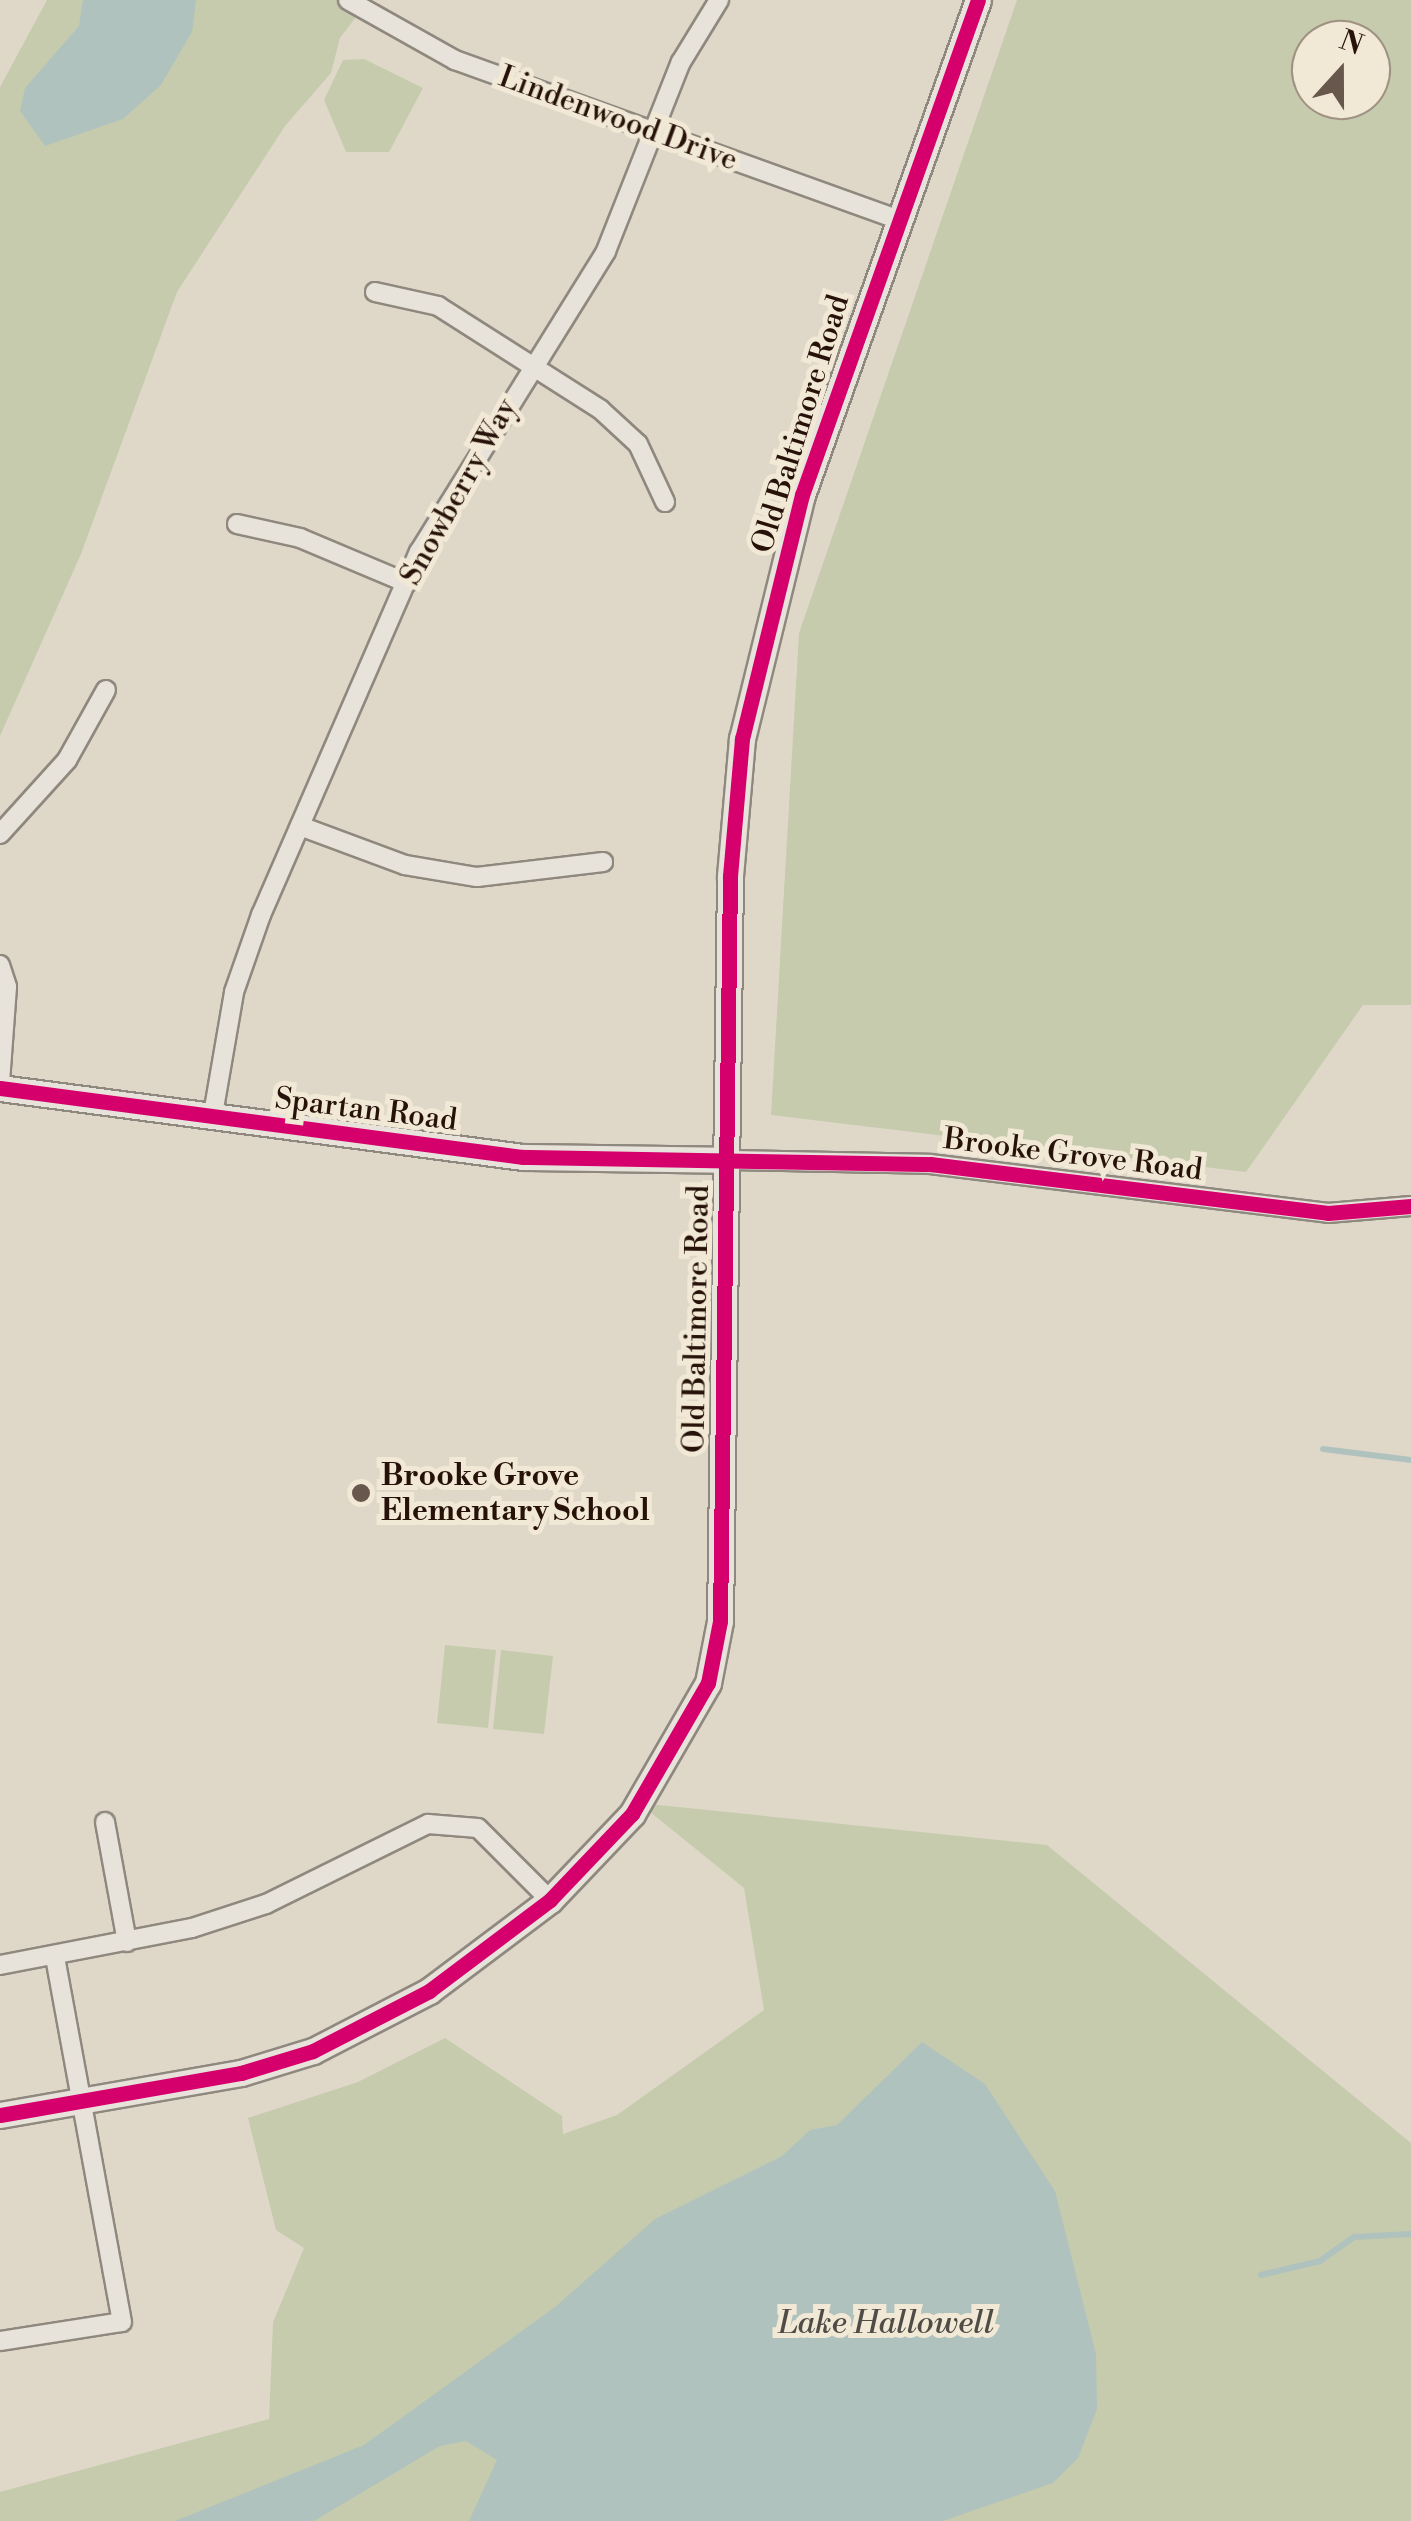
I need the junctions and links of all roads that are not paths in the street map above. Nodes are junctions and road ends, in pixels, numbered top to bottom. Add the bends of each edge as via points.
1 (348, 0) edge
2 (718, 0) edge
3 (978, 0) edge
4 (656, 133) junction
5 (896, 219) junction
6 (375, 292) dead end
7 (531, 366) junction
8 (665, 502) dead end
9 (236, 524) dead end
10 (408, 583) junction
11 (106, 690) dead end
12 (300, 826) junction
13 (0, 834) edge
14 (603, 862) dead end
15 (0, 965) edge
16 (0, 1085) edge
17 (212, 1120) junction
18 (728, 1160) junction
19 (1411, 1206) edge
20 (105, 1822) dead end
21 (550, 1900) junction
22 (127, 1942) junction
23 (56, 1956) junction
24 (0, 1965) edge
25 (84, 2100) junction
26 (0, 2114) edge
27 (0, 2341) edge

1 - 4 street, Lindenwood Drive via 455,60
2 - 4 street, Snowberry Way via 681,62
3 - 5 street, Old Baltimore Road
4 - 5 street, Lindenwood Drive
4 - 7 street, Snowberry Way via 606,252
5 - 18 street, Old Baltimore Road via 802,495 742,739 730,876
6 - 7 street via 438,306
7 - 8 street via 638,444
7 - 10 street, Snowberry Way
9 - 10 street via 300,538
10 - 12 street, Snowberry Way
11 - 13 street via 67,760
12 - 14 street via 406,865 477,877
12 - 17 street, Snowberry Way via 234,992
15 - 16 street
16 - 17 street, Spartan Road
17 - 18 street, Spartan Road via 523,1157
18 - 19 street, Brooke Grove Road via 930,1164 1328,1213
18 - 21 street, Old Baltimore Road via 720,1621 708,1683 632,1814
20 - 22 street
21 - 22 street via 511,1855 454,1820 428,1824 266,1904
21 - 25 street, Old Baltimore Road via 429,1991 313,2050
22 - 23 street
23 - 24 street
23 - 25 street
25 - 26 street, Old Baltimore Road
25 - 27 street via 122,2322

